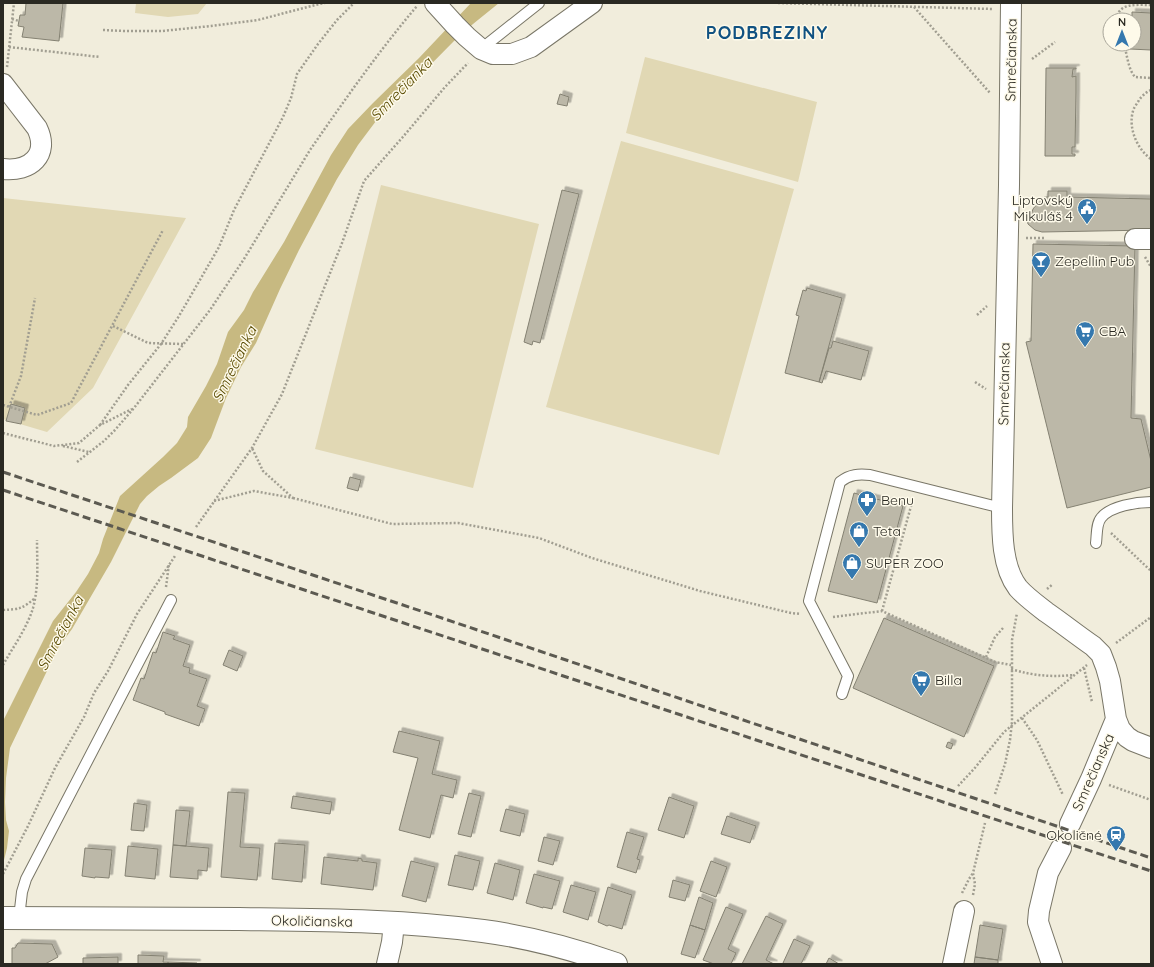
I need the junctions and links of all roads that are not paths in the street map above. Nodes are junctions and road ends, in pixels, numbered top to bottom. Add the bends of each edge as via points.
1 (434, 3) edge
2 (539, 3) edge
3 (592, 3) edge
4 (1004, 6) edge
5 (481, 49) junction
6 (4, 84) edge
7 (3, 169) edge
8 (1151, 502) edge
9 (1002, 508) junction
10 (1096, 543) dead end
11 (171, 600) road end
12 (842, 694) dead end
13 (1116, 719) junction
14 (1151, 748) edge
15 (1072, 820) road end
16 (1061, 848) dead end
17 (964, 911) road end
18 (11, 918) edge
19 (394, 923) junction
20 (387, 964) edge
21 (616, 964) edge
22 (953, 964) edge
23 (1052, 964) edge

1 - 5 street
2 - 5 lane
3 - 5 street via 531,47 512,54 493,54
4 - 9 street, Smrečianska via 1009,185
6 - 7 street via 37,128 41,144 35,160 27,166
8 - 10 lane via 1136,502 1109,511 1100,519
9 - 12 lane via 870,475 851,475 840,482 809,601 848,676
9 - 13 street, Smrečianska via 1004,547 1009,570 1018,588 1101,654 1110,681
11 - 18 lane via 26,880
13 - 14 street, Smrečianska via 1127,737
13 - 15 street, Smrečianska
16 - 23 street via 1048,873 1038,922
17 - 22 street
18 - 19 main road, Okoličianska
19 - 20 street
19 - 21 main road, Okoličianska via 477,930 526,939

